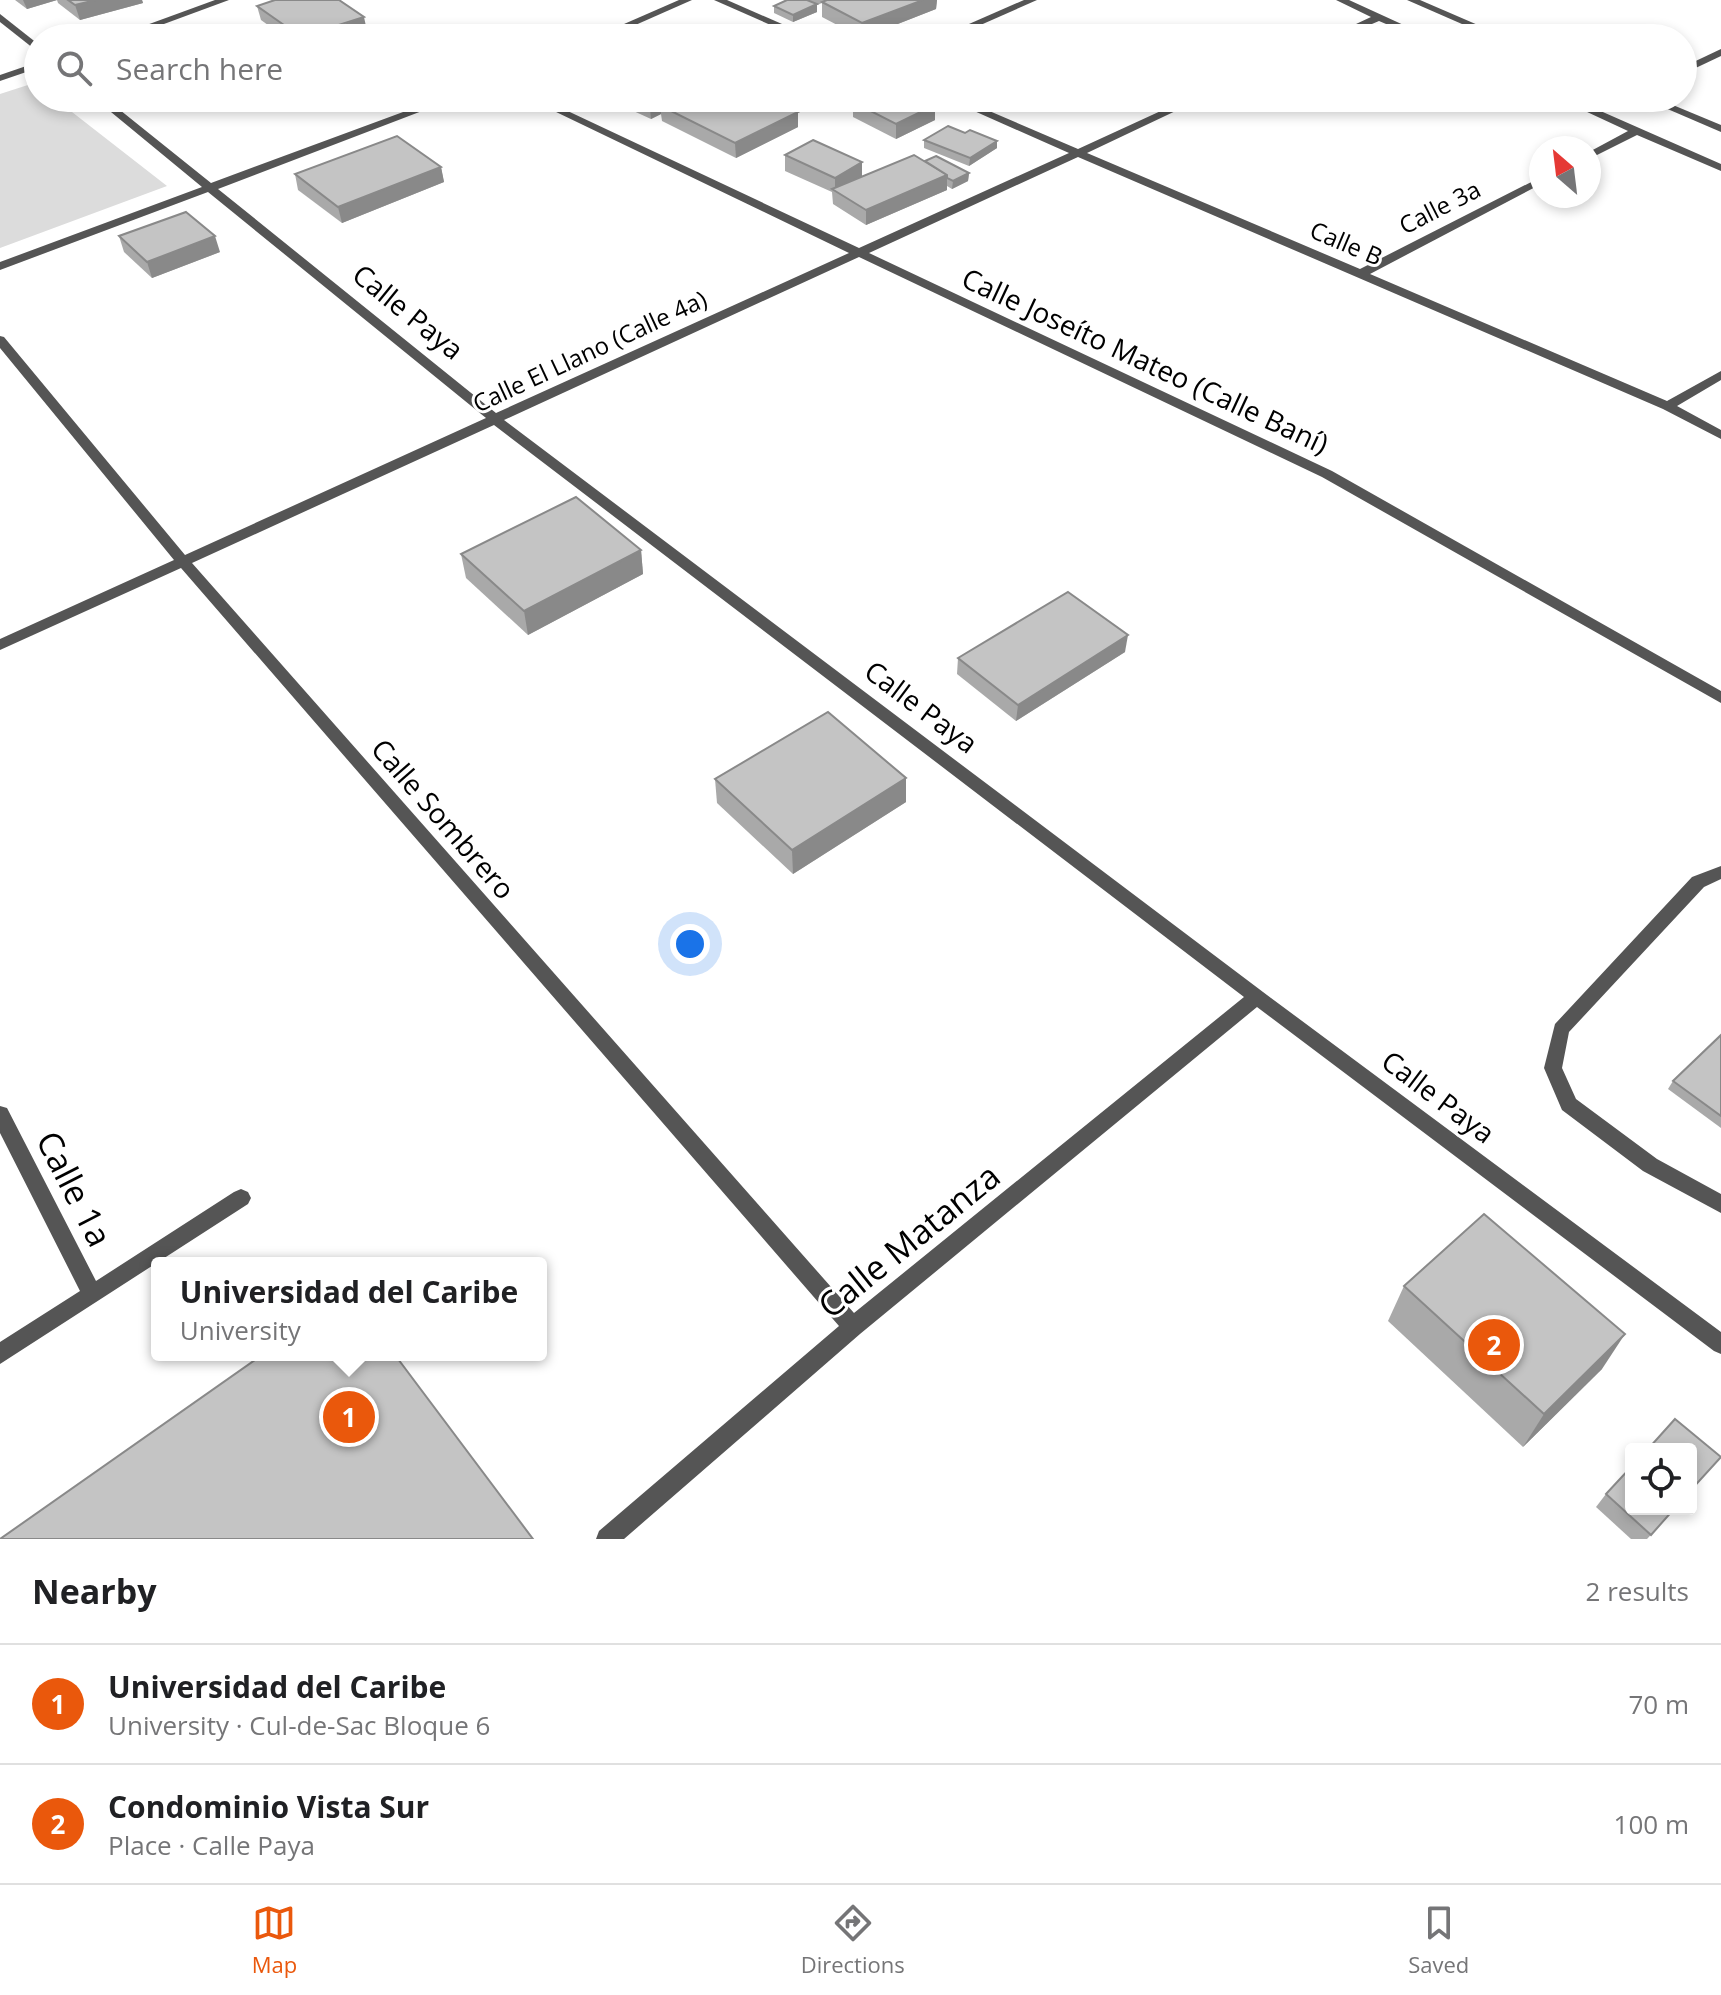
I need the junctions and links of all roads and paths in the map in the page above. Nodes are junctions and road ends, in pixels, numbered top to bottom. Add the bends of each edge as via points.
1 (224, 0) edge
2 (687, 0) edge
3 (719, 0) edge
4 (1032, 0) edge
5 (1341, 0) edge
6 (1412, 0) edge
7 (0, 17) edge
8 (1379, 17) junction
9 (156, 24) edge
10 (630, 24) edge
11 (776, 24) edge
12 (975, 24) edge
13 (1363, 24) edge
14 (1395, 24) edge
15 (1469, 24) edge
16 (24, 37) edge
17 (1721, 52) edge
18 (1697, 64) edge
19 (24, 70) edge
20 (0, 78) edge
21 (117, 112) edge
22 (415, 112) edge
23 (562, 112) edge
24 (983, 112) edge
25 (1167, 112) edge
26 (1594, 112) edge
27 (1680, 112) edge
28 (1721, 129) edge
29 (1637, 131) junction
30 (1601, 150) edge
31 (1077, 152) junction
32 (1721, 168) edge
33 (1529, 186) edge
34 (214, 189) junction
35 (858, 252) junction
36 (0, 266) edge
37 (1360, 274) junction
38 (0, 340) edge
39 (1721, 375) edge
40 (1668, 406) junction
41 (496, 420) junction
42 (1721, 435) edge
43 (183, 562) junction
44 (0, 645) edge
45 (1721, 698) edge
46 (1721, 872) edge
47 (1257, 997) junction
48 (0, 1114) edge
49 (241, 1198) dead end
50 (1721, 1204) edge
51 (92, 1293) junction
52 (853, 1327) junction
53 (1721, 1344) edge
54 (0, 1354) edge
55 (607, 1539) edge

1 - 9 street
2 - 10 street
3 - 11 street
4 - 12 street
5 - 8 street
6 - 15 street
7 - 16 street
8 - 13 street
8 - 14 street
17 - 18 street
19 - 20 street
21 - 34 street, Calle Paya
22 - 34 street
23 - 35 street, Calle Joseíto Mateo (Calle Baní)
24 - 31 street, Calle B
25 - 31 street, Calle El Llano (Calle 4a)
26 - 29 street
27 - 28 street
29 - 30 street
29 - 32 street
31 - 35 street, Calle El Llano (Calle 4a)
31 - 37 street, Calle B
33 - 37 street, Calle 3a
34 - 36 street
34 - 41 street, Calle Paya
35 - 41 street, Calle El Llano (Calle 4a)
35 - 45 street, Calle Joseíto Mateo (Calle Baní) via 1327,474
37 - 40 street, Calle B
38 - 43 street, Calle Sombrero
39 - 40 street
40 - 42 street, Calle B
41 - 43 street, Calle El Llano (Calle 4a)
41 - 47 street, Calle Paya
43 - 44 street, Calle El Llano (Calle 4a)
43 - 52 street, Calle Sombrero
46 - 50 street via 1698,882 1561,1029 1553,1068 1569,1104 1650,1165
47 - 52 street, Calle Matanza
47 - 53 street, Calle Paya
48 - 51 street, Calle 1a
49 - 51 street
51 - 54 street
52 - 55 street, Calle Matanza

